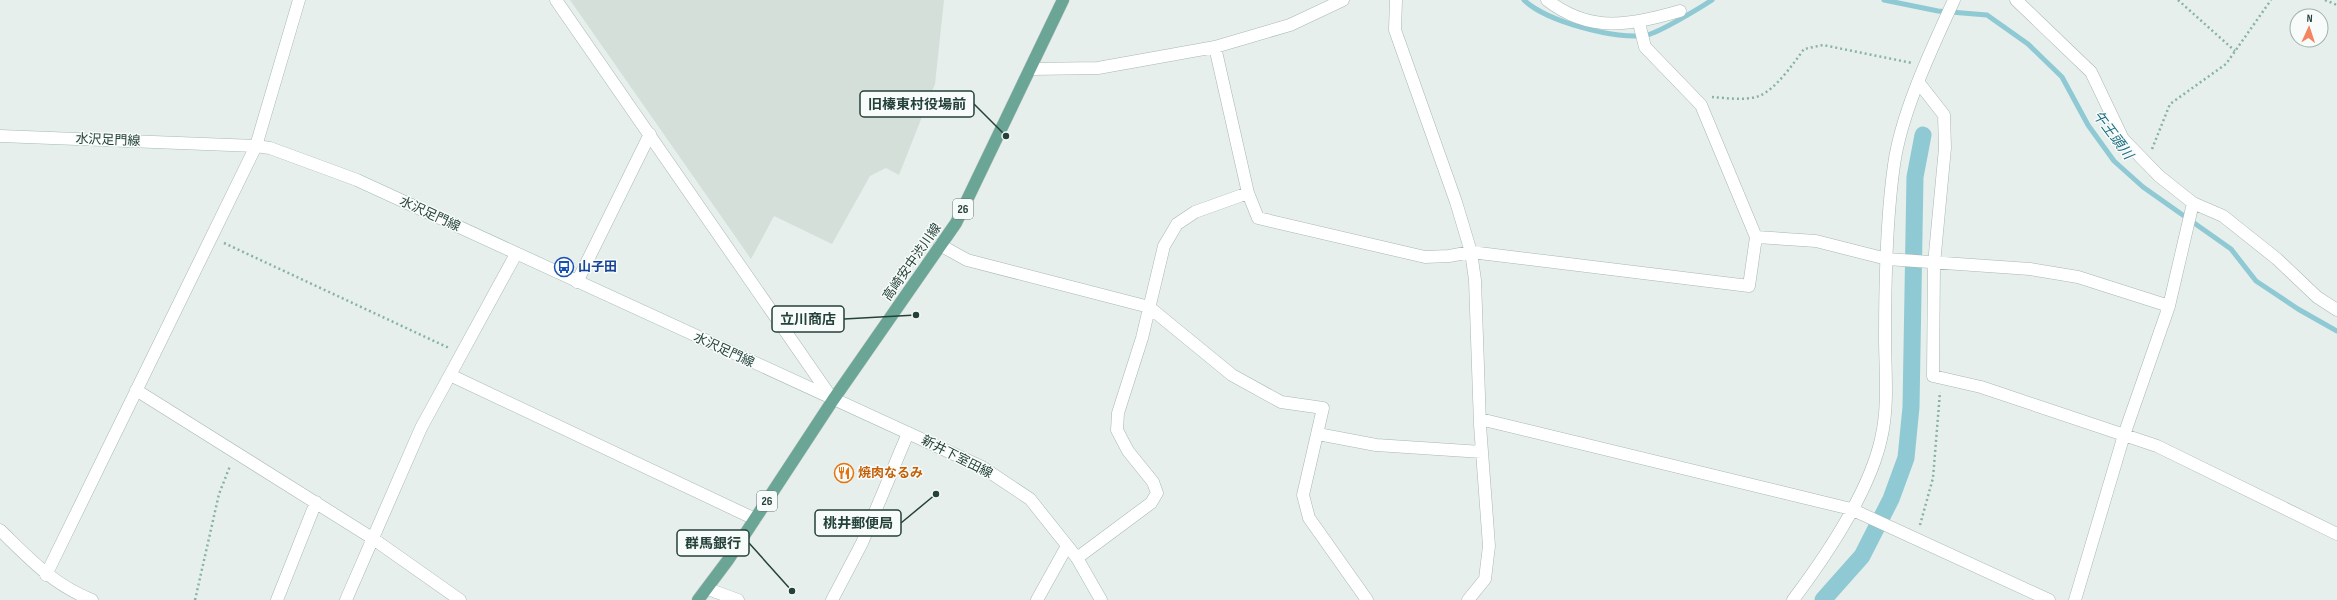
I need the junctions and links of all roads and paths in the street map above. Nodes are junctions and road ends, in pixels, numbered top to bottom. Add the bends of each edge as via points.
1 (299, 0) edge
2 (556, 0) edge
3 (1063, 0) edge
4 (1344, 0) edge
5 (1396, 0) edge
6 (1547, 0) edge
7 (1954, 0) edge
8 (2016, 0) edge
9 (2178, 0) edge
10 (2271, 0) edge
11 (2325, 0) edge
12 (2337, 5) edge
13 (1680, 11) dead end
14 (1639, 23) junction
15 (1214, 47) junction
16 (2235, 51) junction
17 (1926, 66) junction
18 (1031, 69) junction
19 (1919, 84) junction
20 (1696, 99) junction
21 (650, 134) junction
22 (0, 136) edge
23 (256, 146) junction
24 (2154, 170) junction
25 (1248, 192) junction
26 (2192, 208) junction
27 (212, 237) junction
28 (1756, 238) junction
29 (940, 245) junction
30 (1471, 252) junction
31 (516, 254) junction
32 (1887, 259) junction
33 (1934, 264) junction
34 (577, 282) junction
35 (2168, 306) junction
36 (1149, 307) junction
37 (2337, 310) edge
38 (461, 354) junction
39 (450, 375) junction
40 (1942, 378) junction
41 (136, 390) junction
42 (834, 400) junction
43 (1480, 419) junction
44 (908, 433) junction
45 (1318, 434) junction
46 (2124, 434) junction
47 (236, 452) junction
48 (1482, 452) junction
49 (316, 502) junction
50 (1852, 509) junction
51 (755, 519) junction
52 (0, 530) edge
53 (2337, 534) edge
54 (372, 538) junction
55 (1916, 539) junction
56 (1068, 546) junction
57 (1077, 558) junction
58 (46, 575) junction
59 (708, 588) junction
60 (92, 600) edge
61 (195, 600) edge
62 (277, 600) edge
63 (346, 600) edge
64 (460, 600) edge
65 (698, 600) edge
66 (738, 600) edge
67 (832, 600) edge
68 (1037, 600) edge
69 (1101, 600) edge
70 (1367, 600) edge
71 (1468, 600) edge
72 (1793, 600) edge
73 (2049, 600) edge
74 (2075, 600) edge

1 - 23 street
2 - 21 street
3 - 18 main road, 高崎安中渋川線 / 26
4 - 15 street via 1290,25
5 - 30 street via 1395,30
6 - 14 street via 1577,18 1614,24
7 - 17 street
8 - 24 street via 2066,45 2091,72 2123,138
9 - 16 path
10 - 16 path
11 - 12 path
13 - 14 street
14 - 20 street via 1645,47
15 - 18 street via 1098,68
15 - 25 street
16 - 24 path via 2226,64 2170,104 2152,149
17 - 19 street
17 - 20 path via 1823,45 1804,49 1788,72 1759,96
18 - 29 main road, 高崎安中渋川線 / 26 via 956,223
19 - 32 street via 1901,130 1894,163 1889,203
19 - 33 street via 1944,115 1945,148
20 - 28 street via 1701,105
21 - 34 street
21 - 42 street
22 - 23 street, 水沢足門線
23 - 27 street
23 - 31 street, 水沢足門線 via 270,148 357,180
24 - 26 street
25 - 30 street via 1258,218 1425,257
25 - 36 street via 1195,212 1176,224 1164,246
26 - 35 street
26 - 37 street via 2222,216 2277,259 2317,297
27 - 38 path
27 - 41 street
28 - 30 street via 1749,286
28 - 32 street via 1816,241
29 - 36 street via 967,260
29 - 42 main road, 高崎安中渋川線 / 26
30 - 43 street via 1475,280
31 - 34 street, 水沢足門線
31 - 38 street
32 - 33 street
32 - 50 street via 1886,389 1882,438 1868,479
33 - 35 street via 2030,269 2078,277
33 - 40 street via 1933,376
34 - 42 street, 水沢足門線
35 - 46 street
36 - 45 street via 1232,375 1281,402 1323,408
36 - 57 street via 1118,413 1117,430 1128,451 1153,482 1157,493 1151,503
38 - 39 street
39 - 51 street
39 - 54 street via 421,428
40 - 46 street via 1981,387
40 - 55 path via 1933,478
41 - 47 street
41 - 58 street
42 - 44 street, 新井下室田線
42 - 51 main road, 高崎安中渋川線 / 26
43 - 48 street
43 - 50 street
44 - 56 street, 新井下室田線 via 982,467 1030,500
44 - 67 street via 862,543
45 - 48 street via 1376,445
45 - 70 street via 1303,495 1309,518
46 - 53 street via 2157,446
46 - 74 street
47 - 49 street
47 - 61 path via 219,494
48 - 71 street via 1489,546 1485,579
49 - 54 street
49 - 62 street
50 - 55 street
50 - 72 street via 1825,558
51 - 59 main road, 高崎安中渋川線 / 26
52 - 58 street
54 - 63 street
54 - 64 street
55 - 73 street
56 - 57 street, 新井下室田線
56 - 68 street
57 - 69 street, 新井下室田線
58 - 60 street
59 - 65 main road, 高崎安中渋川線 / 26
59 - 66 street

